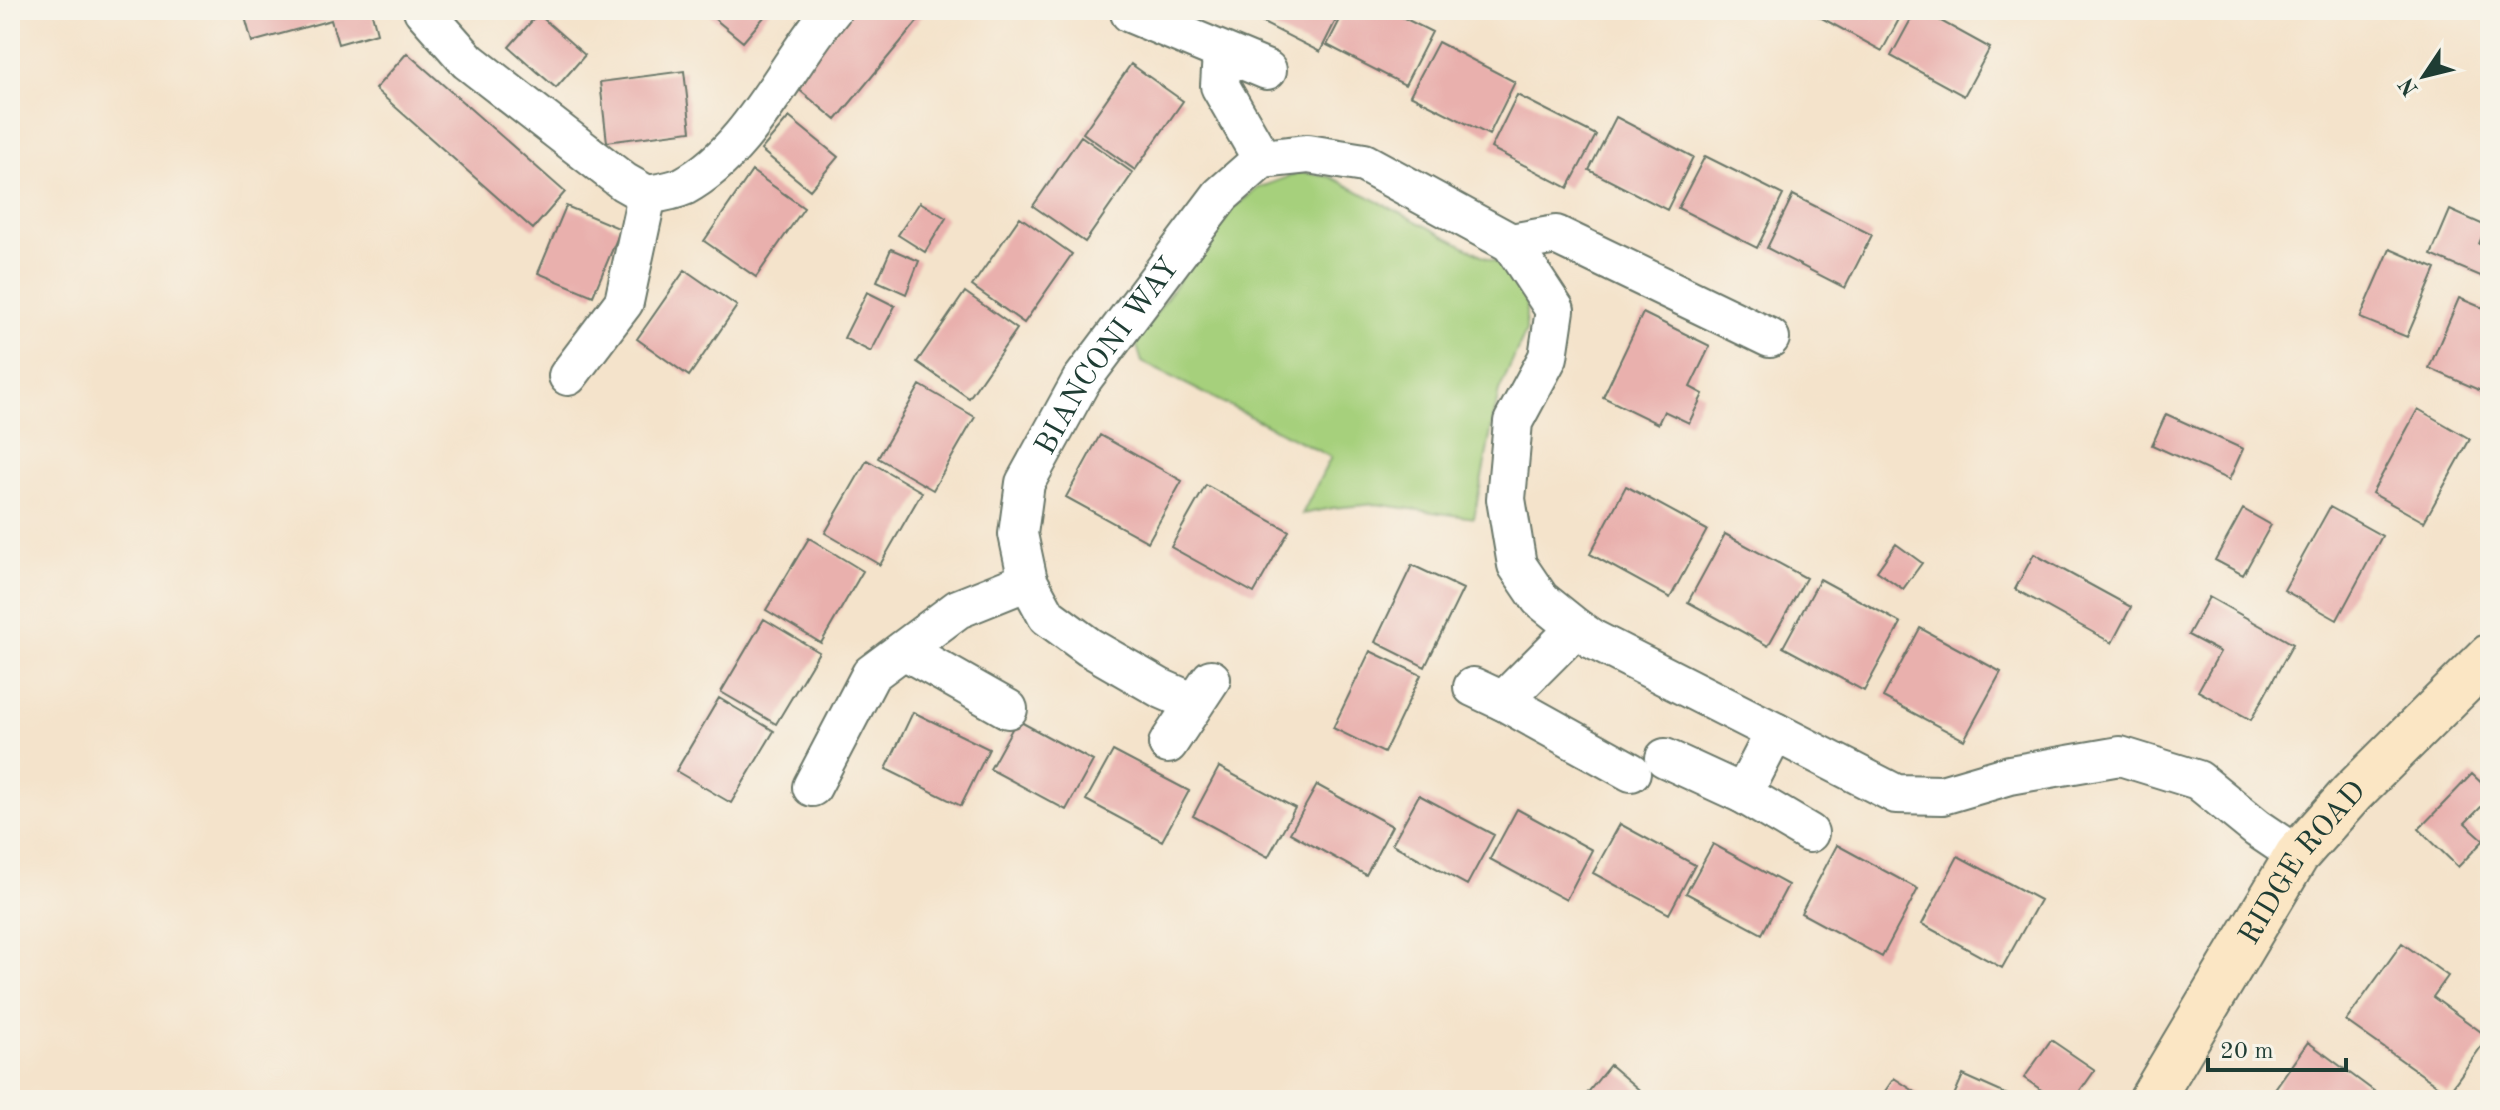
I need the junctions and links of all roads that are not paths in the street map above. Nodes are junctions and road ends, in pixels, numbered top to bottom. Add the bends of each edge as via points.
1 (423, 10) edge
2 (832, 10) edge
3 (1130, 13) dead end
4 (1222, 53) junction
5 (1267, 70) dead end
6 (1262, 159) junction
7 (647, 195) junction
8 (1511, 243) junction
9 (1770, 338) dead end
10 (568, 376) dead end
11 (1028, 581) junction
12 (1576, 628) junction
13 (904, 650) junction
14 (2490, 656) edge
15 (1008, 709) dead end
16 (1775, 732) junction
17 (1168, 744) dead end
18 (812, 787) dead end
19 (1743, 794) junction
20 (1809, 833) dead end
21 (2297, 855) junction
22 (2151, 1100) edge

1 - 7 street via 468,61
2 - 7 street via 718,163 681,188
3 - 4 street
4 - 5 street
4 - 6 street via 1220,86
6 - 8 street via 1308,154 1364,163
6 - 11 street, BIANCONI WAY via 1221,195 1081,381 1025,483 1018,534
7 - 10 street via 624,302
8 - 9 street via 1556,235
8 - 12 street via 1555,310 1548,357 1513,422 1506,499 1517,565 1540,599
11 - 13 street via 958,609
11 - 17 street, BIANCONI WAY via 1047,616 1089,647 1160,688 1203,691
12 - 16 street
12 - 19 street via 1488,694 1648,765
13 - 15 street
13 - 18 street via 871,674
14 - 21 street, RIDGE ROAD
16 - 19 street
16 - 21 street via 1896,794 1942,795 2010,775 2120,756 2198,780
19 - 20 street
21 - 22 street, RIDGE ROAD

